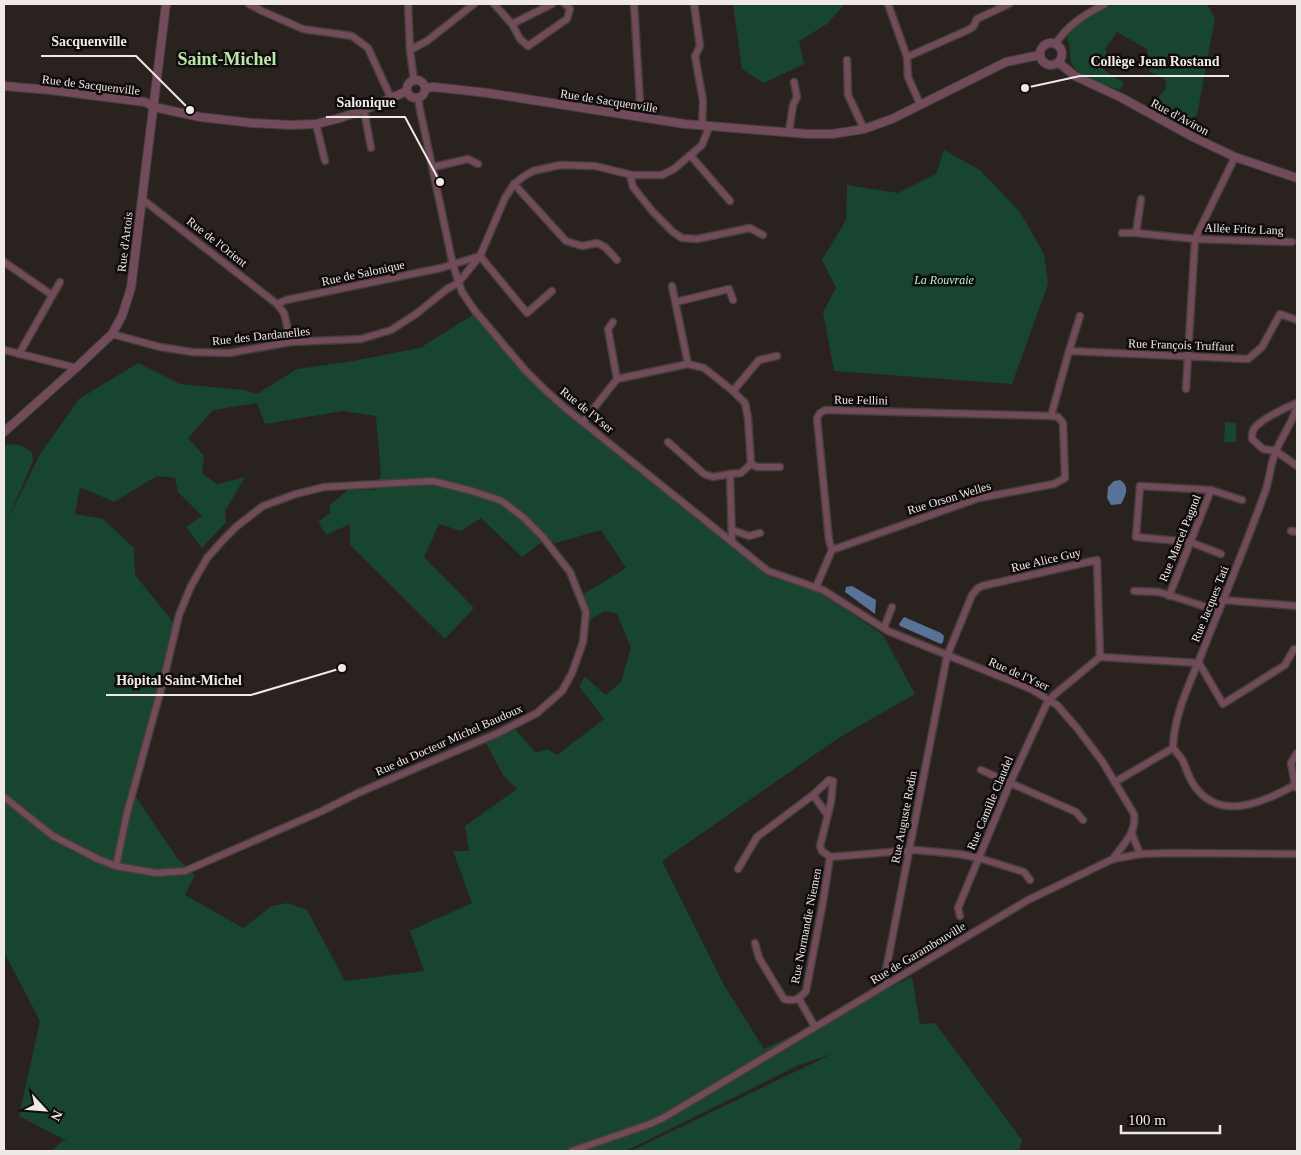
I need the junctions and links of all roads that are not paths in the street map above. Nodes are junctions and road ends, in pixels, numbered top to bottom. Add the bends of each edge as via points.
1 (166, 4) edge
2 (249, 4) edge
3 (408, 4) edge
4 (474, 4) edge
5 (494, 4) edge
6 (552, 4) edge
7 (564, 4) edge
8 (634, 4) edge
9 (694, 4) edge
10 (888, 4) edge
11 (1009, 4) edge
12 (1105, 4) edge
13 (512, 24) junction
14 (1056, 43) junction
15 (410, 50) junction
16 (1040, 56) junction
17 (906, 58) junction
18 (847, 60) dead end
19 (1059, 63) junction
20 (414, 81) junction
21 (794, 82) dead end
22 (4, 86) edge
23 (425, 88) junction
24 (407, 91) junction
25 (391, 98) junction
26 (419, 98) junction
27 (920, 104) junction
28 (154, 107) junction
29 (364, 110) junction
30 (641, 118) junction
31 (316, 124) junction
32 (705, 127) junction
33 (864, 129) junction
34 (789, 132) junction
35 (371, 148) dead end
36 (690, 155) junction
37 (1235, 158) junction
38 (325, 161) dead end
39 (478, 164) dead end
40 (433, 167) junction
41 (632, 175) junction
42 (1297, 178) edge
43 (514, 184) junction
44 (142, 199) junction
45 (1141, 199) dead end
46 (730, 201) dead end
47 (1122, 233) dead end
48 (1136, 233) junction
49 (763, 235) dead end
50 (1195, 239) junction
51 (1292, 242) dead end
52 (480, 256) junction
53 (617, 260) dead end
54 (4, 262) edge
55 (453, 265) junction
56 (60, 282) dead end
57 (458, 283) junction
58 (672, 286) dead end
59 (552, 291) dead end
60 (52, 295) junction
61 (733, 300) dead end
62 (676, 302) junction
63 (277, 304) junction
64 (1080, 316) dead end
65 (1297, 320) edge
66 (613, 322) dead end
67 (112, 334) junction
68 (291, 342) junction
69 (4, 350) edge
70 (1069, 351) junction
71 (19, 354) junction
72 (778, 356) dead end
73 (1188, 357) junction
74 (688, 364) junction
75 (77, 368) junction
76 (617, 379) junction
77 (1186, 389) dead end
78 (733, 390) junction
79 (1297, 405) edge
80 (1051, 416) junction
81 (583, 422) junction
82 (4, 432) edge
83 (668, 442) dead end
84 (1276, 451) junction
85 (751, 464) junction
86 (1297, 466) edge
87 (780, 467) dead end
88 (730, 474) junction
89 (1211, 490) junction
90 (1242, 500) dead end
91 (732, 530) junction
92 (760, 533) dead end
93 (732, 542) junction
94 (1190, 542) junction
95 (832, 550) junction
96 (1221, 554) dead end
97 (816, 587) junction
98 (1134, 591) dead end
99 (1169, 596) junction
100 (1222, 600) junction
101 (1297, 606) edge
102 (892, 607) dead end
103 (1219, 611) junction
104 (884, 628) junction
105 (1294, 649) dead end
106 (947, 656) junction
107 (1100, 657) junction
108 (1199, 663) junction
109 (1050, 700) junction
110 (1173, 748) junction
111 (1297, 753) edge
112 (981, 770) dead end
113 (1115, 782) junction
114 (1010, 783) junction
115 (1296, 787) edge
116 (813, 794) junction
117 (4, 796) edge
118 (827, 814) junction
119 (1083, 820) dead end
120 (1132, 834) junction
121 (910, 851) junction
122 (1140, 854) junction
123 (1297, 854) edge
124 (830, 857) junction
125 (979, 858) junction
126 (1113, 859) junction
127 (116, 866) junction
128 (738, 868) dead end
129 (1030, 880) dead end
130 (960, 916) dead end
131 (755, 943) dead end
132 (888, 983) junction
133 (798, 999) junction
134 (815, 1027) junction
135 (572, 1151) edge

1 - 28 street, Rue d'Artois
2 - 25 street via 303,29 352,36 368,48
3 - 15 street
4 - 15 street via 426,42
5 - 13 street
6 - 13 street
7 - 13 street via 570,8 568,19 528,46
8 - 30 street
9 - 32 street via 700,46 695,56
10 - 17 street
11 - 17 street via 976,19 968,30
12 - 14 street via 1065,30
14 - 16 street via 1045,45
14 - 19 street via 1063,52
15 - 20 street
16 - 19 street via 1048,65
16 - 27 street, Rue de Sacquenville via 1006,62
17 - 27 street via 908,77
18 - 33 street via 848,95
19 - 37 street, Rue d'Aviron via 1075,76
20 - 23 street via 421,82
20 - 24 street via 408,85
21 - 34 street via 797,97
22 - 28 street, Rue de Sacquenville via 145,102
23 - 26 street
23 - 30 street, Rue de Sacquenville via 488,93
24 - 25 street, Rue de Sacquenville
24 - 26 street via 410,96
25 - 29 street, Rue de Sacquenville
26 - 40 street, Rue de l'Yser
27 - 33 street, Rue de Sacquenville
28 - 31 street, Rue de Sacquenville via 252,123
28 - 44 street, Rue d'Artois
29 - 31 street, Rue de Sacquenville
29 - 35 street
30 - 32 street, Rue de Sacquenville
31 - 38 street
32 - 34 street, Rue de Sacquenville
32 - 36 street via 702,145
33 - 34 street, Rue de Sacquenville via 832,134
36 - 41 street via 662,175
36 - 46 street
37 - 42 street, Rue d'Aviron
37 - 50 street
39 - 40 street via 468,159
40 - 55 street, Rue de l'Yser
41 - 43 street via 595,166 560,165 533,171
41 - 49 street via 633,186 653,212 682,238 696,239 750,228
43 - 52 street, Rue des Dardanelles
43 - 53 street via 566,241 582,246 597,243
44 - 63 street, Rue de l'Orient
44 - 67 street, Rue d'Artois via 131,288
45 - 48 street
47 - 48 street, Allée Fritz Lang
48 - 50 street, Allée Fritz Lang
50 - 51 street, Allée Fritz Lang
50 - 73 street
52 - 55 street, Rue de Salonique
52 - 57 street, Rue des Dardanelles
52 - 59 street via 527,314
54 - 60 street
55 - 57 street, Rue de l'Yser
55 - 63 street, Rue de Salonique
56 - 60 street
57 - 68 street, Rue des Dardanelles via 390,330 361,339
57 - 81 street, Rue de l'Yser via 475,311 525,370
58 - 62 street
60 - 71 street
61 - 62 street via 729,289
62 - 74 street
63 - 68 street via 284,313
64 - 70 street
65 - 73 street, Rue François Truffaut via 1280,314 1262,347 1248,358
66 - 76 street via 608,329
67 - 68 street, Rue des Dardanelles via 160,348 192,352 229,352
67 - 75 street, Rue d'Artois
69 - 71 street
70 - 73 street, Rue François Truffaut
70 - 80 street
71 - 75 street
72 - 78 street via 759,360
73 - 77 street
74 - 76 street
74 - 78 street via 704,368
75 - 82 street, Rue d'Artois
76 - 81 street
78 - 85 street via 745,403
79 - 84 street, Rue Jacques Tati via 1294,418
79 - 84 street via 1267,419 1253,430 1252,439 1262,449
80 - 95 street, Rue Orson Welles via 1058,417 1063,423 1065,478 1054,484 979,498
80 - 95 street, Rue Fellini via 825,410 820,413 817,418
81 - 93 street, Rue de l'Yser
83 - 88 street via 704,474 713,477
84 - 86 street
84 - 100 street, Rue Jacques Tati via 1267,486
85 - 87 street
85 - 88 street via 740,473
88 - 91 street
89 - 90 street
89 - 94 street, Rue Marcel Pagnol
89 - 94 street via 1140,486 1136,537
91 - 92 street via 750,536
91 - 93 street
93 - 97 street, Rue de l'Yser via 768,571
94 - 96 street
94 - 99 street, Rue Marcel Pagnol
95 - 97 street
97 - 104 street, Rue de l'Yser
98 - 99 street via 1160,592
99 - 103 street
100 - 101 street
100 - 103 street, Rue Jacques Tati
102 - 104 street
103 - 108 street, Rue Jacques Tati
104 - 106 street, Rue de l'Yser
105 - 108 street via 1285,665 1224,704
106 - 107 street, Rue Alice Guy via 972,595 978,588 1097,560
106 - 109 street, Rue de l'Yser via 1031,689
106 - 121 street, Rue Auguste Rodin
107 - 108 street
107 - 109 street
108 - 110 street, Rue Jacques Tati via 1178,712
109 - 113 street, Rue de l'Yser via 1077,728
109 - 114 street, Rue Camille Claudel
110 - 113 street
110 - 115 street via 1196,789 1221,805 1252,804
111 - 115 street via 1291,763
112 - 114 street
113 - 120 street, Rue de l'Yser via 1134,814
114 - 119 street via 1076,812
114 - 125 street, Rue Camille Claudel
116 - 118 street
116 - 118 street via 829,780 833,781
116 - 128 street via 757,838
117 - 127 street, Rue du Docteur Michel Baudoux via 53,836
118 - 124 street via 820,846
120 - 122 street, Rue de l'Yser
120 - 126 street
121 - 124 street, Rue Normandie Niemen
121 - 125 street, Rue Normandie Niemen
121 - 132 street, Rue Auguste Rodin via 885,975
122 - 123 street, Rue de Garambouville
122 - 126 street, Rue de Garambouville
124 - 133 street, Rue Normandie Niemen via 806,991
125 - 129 street, Rue Normandie Niemen via 1024,872
125 - 130 street, Rue Camille Claudel via 958,908
126 - 132 street, Rue de Garambouville via 1028,900
127 - 127 street, Rue du Docteur Michel Baudoux via 156,873 185,871 537,713 562,691 583,642 586,612 570,572 542,536 502,501 433,482 324,487 263,506 237,526 207,558 179,615
131 - 133 street, Rue Normandie Niemen via 759,958 784,999
132 - 134 street, Rue de Garambouville
133 - 134 street
134 - 135 street, Rue de Garambouville via 663,1118

